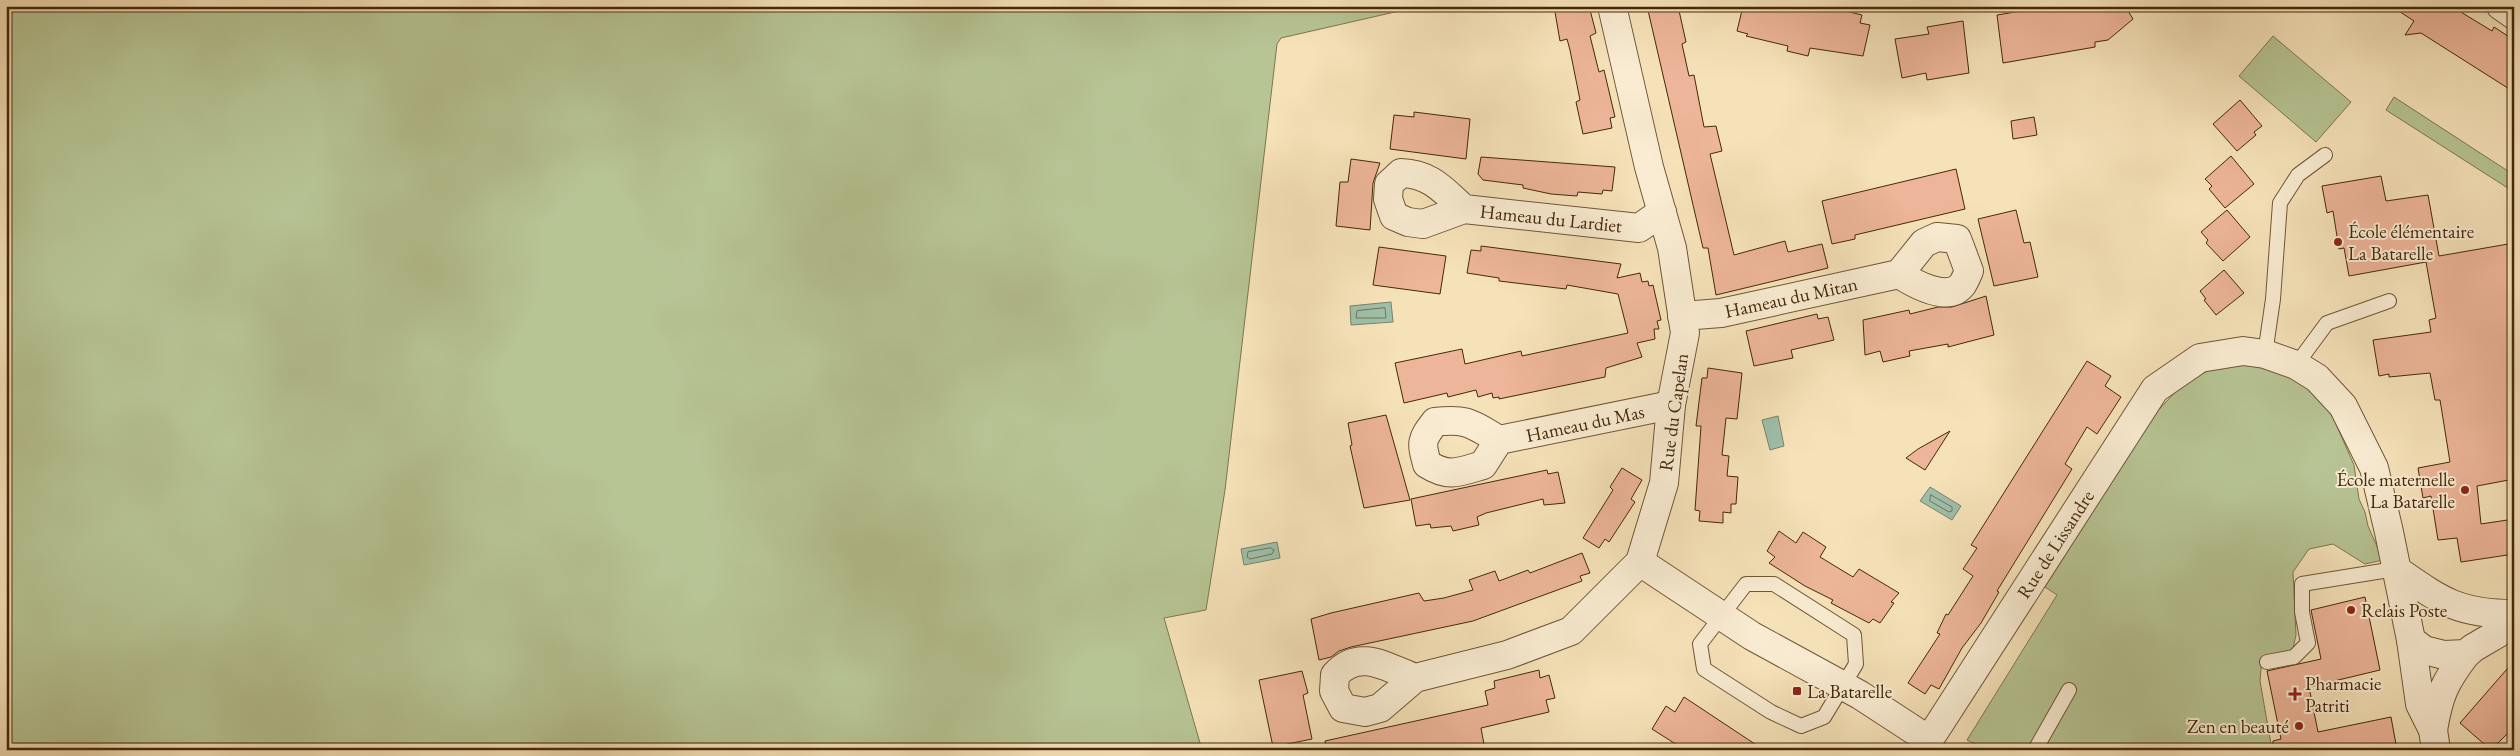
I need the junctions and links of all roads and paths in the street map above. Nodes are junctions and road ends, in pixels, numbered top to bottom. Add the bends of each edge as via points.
1 (1612, 6) edge
2 (2501, 6) edge
3 (2514, 15) edge
4 (2325, 155) dead end
5 (1464, 209) dead end
6 (1662, 212) junction
7 (1899, 274) dead end
8 (2389, 301) dead end
9 (1682, 316) junction
10 (2265, 354) junction
11 (2296, 364) junction
12 (1671, 405) junction
13 (1499, 440) dead end
14 (1640, 562) junction
15 (2396, 569) junction
16 (2434, 596) junction
17 (2465, 610) junction
18 (2514, 614) edge
19 (1720, 616) junction
20 (2514, 624) edge
21 (2410, 633) junction
22 (2469, 651) junction
23 (2267, 662) dead end
24 (1415, 678) dead end
25 (1843, 686) junction
26 (2069, 690) dead end
27 (2435, 740) edge
28 (1926, 745) edge
29 (2035, 750) edge

1 - 6 street, Rue du Capelan
2 - 3 street
4 - 10 lane via 2298,175 2280,204
5 - 6 street, Hameau du Lardiet via 1639,228
6 - 9 street, Rue du Capelan via 1672,248
7 - 9 street, Hameau du Mitan via 1720,313
8 - 11 lane via 2328,323
9 - 12 street, Rue du Capelan via 1685,333
10 - 11 street, Rue de Lissandre
10 - 28 street, Rue de Lissandre via 2243,351 2200,358 2155,389
11 - 15 street, Rue de Lissandre via 2317,378 2343,406 2374,468
12 - 13 street, Hameau du Mas
12 - 14 street, Rue du Capelan via 1664,483
14 - 19 street, Rue de Lissandre
14 - 24 street, Rue du Capelan via 1571,631 1507,655
15 - 16 street
15 - 21 street, Rue de Lissandre
15 - 23 lane via 2302,584 2302,612 2308,643 2294,657
16 - 17 street
16 - 21 street via 2421,599 2413,608
17 - 18 street
17 - 22 street via 2475,635
19 - 25 street, Rue de Lissandre
19 - 25 lane via 1746,584 1774,584 1854,635 1856,664
19 - 25 lane via 1700,644 1704,669 1772,712 1801,726 1824,717
20 - 22 street
21 - 22 street via 2424,650 2444,656
21 - 27 street, Rue de Lissandre via 2420,704
22 - 27 street via 2450,675 2439,698
25 - 28 street, Rue de Lissandre
26 - 29 lane

